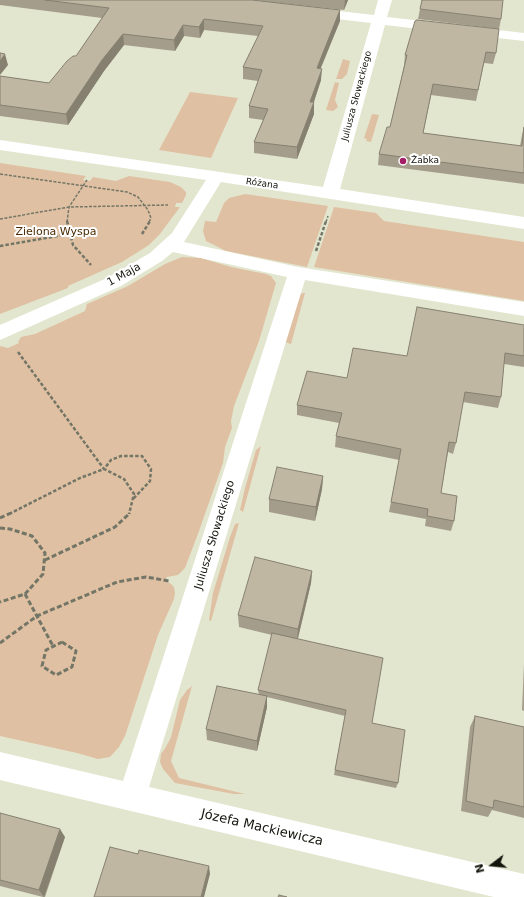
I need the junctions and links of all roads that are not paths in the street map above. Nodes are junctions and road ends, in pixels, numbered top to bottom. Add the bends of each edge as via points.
1 (385, 0) edge
2 (295, 11) edge
3 (378, 20) junction
4 (524, 37) edge
5 (0, 145) edge
6 (216, 177) junction
7 (330, 193) junction
8 (524, 223) edge
9 (169, 245) junction
10 (303, 274) junction
11 (524, 309) edge
12 (2, 332) edge
13 (0, 766) edge
14 (132, 797) junction
15 (524, 889) edge

1 - 3 street, Juliusza Słowackiego
2 - 3 street
3 - 4 street
3 - 7 street, Juliusza Słowackiego
5 - 6 street, Różana
6 - 7 street, Różana
6 - 9 street, 1 Maja via 179,237
7 - 8 street, Różana
9 - 10 street
9 - 12 street, 1 Maja via 156,257 114,282
10 - 11 street
10 - 14 street, Juliusza Słowackiego
13 - 14 street, Józefa Mackiewicza
14 - 15 street, Józefa Mackiewicza

